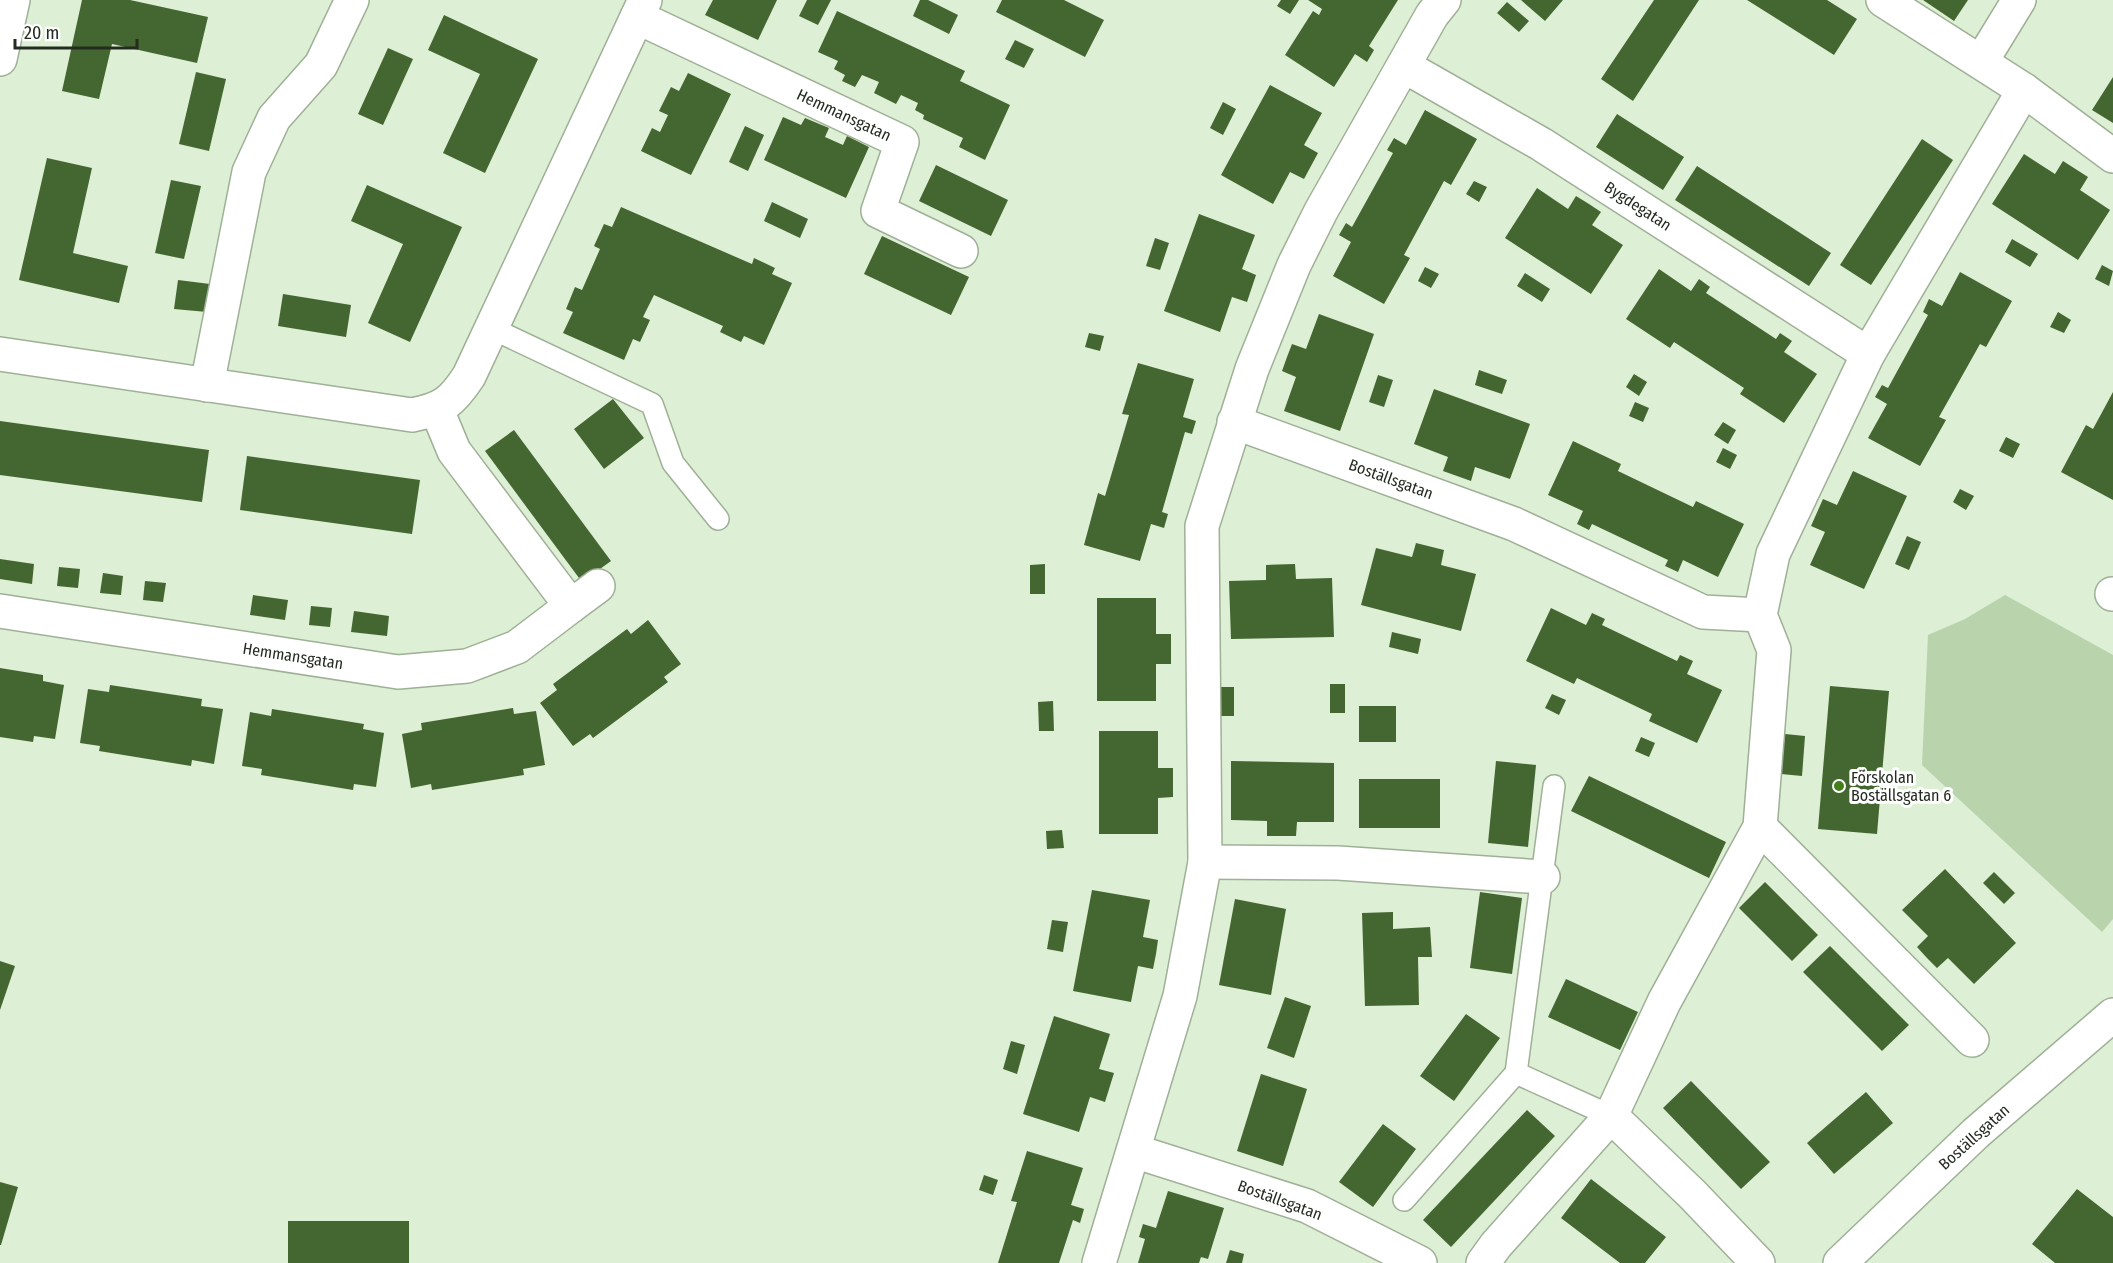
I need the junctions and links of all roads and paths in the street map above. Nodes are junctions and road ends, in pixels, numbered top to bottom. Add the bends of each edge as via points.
1 (13, 0) edge
2 (352, 0) edge
3 (1444, 0) edge
4 (1883, 0) edge
5 (2019, 0) edge
6 (641, 8) edge
7 (0, 59) edge
8 (1981, 62) junction
9 (1404, 66) junction
10 (2024, 90) junction
11 (2113, 156) edge
12 (962, 251) dead end
13 (491, 328) junction
14 (0, 354) edge
15 (1868, 354) junction
16 (207, 385) junction
17 (437, 410) junction
18 (1234, 422) junction
19 (718, 519) dead end
20 (598, 586) dead end
21 (571, 606) junction
22 (0, 611) edge
23 (1760, 615) junction
24 (1554, 786) dead end
25 (1760, 827) junction
26 (1204, 862) junction
27 (1543, 877) junction
28 (2113, 1015) edge
29 (1972, 1040) dead end
30 (1516, 1073) junction
31 (1611, 1116) junction
32 (1134, 1151) junction
33 (1404, 1200) dead end
34 (1099, 1263) edge
35 (1420, 1263) edge
36 (1483, 1263) edge
37 (1758, 1263) edge
38 (1840, 1263) edge

1 - 7 street
2 - 16 street via 321,65 274,118 249,172
3 - 9 street
4 - 8 street
5 - 8 street
6 - 12 street, Hemmansgatan via 902,142 878,211
6 - 13 street, Hemmansgatan
8 - 10 street
9 - 15 street, Bygdegatan via 1541,144
9 - 18 street via 1294,265
10 - 11 street
10 - 15 street
13 - 17 street, Hemmansgatan via 456,397
13 - 19 lane via 652,404 673,463
14 - 16 street
15 - 23 street via 1773,554
16 - 17 street via 412,415
17 - 21 street via 454,451
18 - 23 street, Boställsgatan via 1514,524 1703,612
18 - 26 street via 1202,526
20 - 21 street, Hemmansgatan
21 - 22 street, Hemmansgatan via 518,647 467,666 398,672
23 - 25 street via 1774,650
24 - 27 lane
25 - 29 street
25 - 31 street via 1664,1002
26 - 27 street via 1338,863
26 - 32 street via 1180,996
27 - 30 lane
28 - 38 street, Boställsgatan via 1976,1134
30 - 31 lane
30 - 33 lane
31 - 36 street
31 - 37 street
32 - 34 street
32 - 35 street, Boställsgatan via 1307,1206

